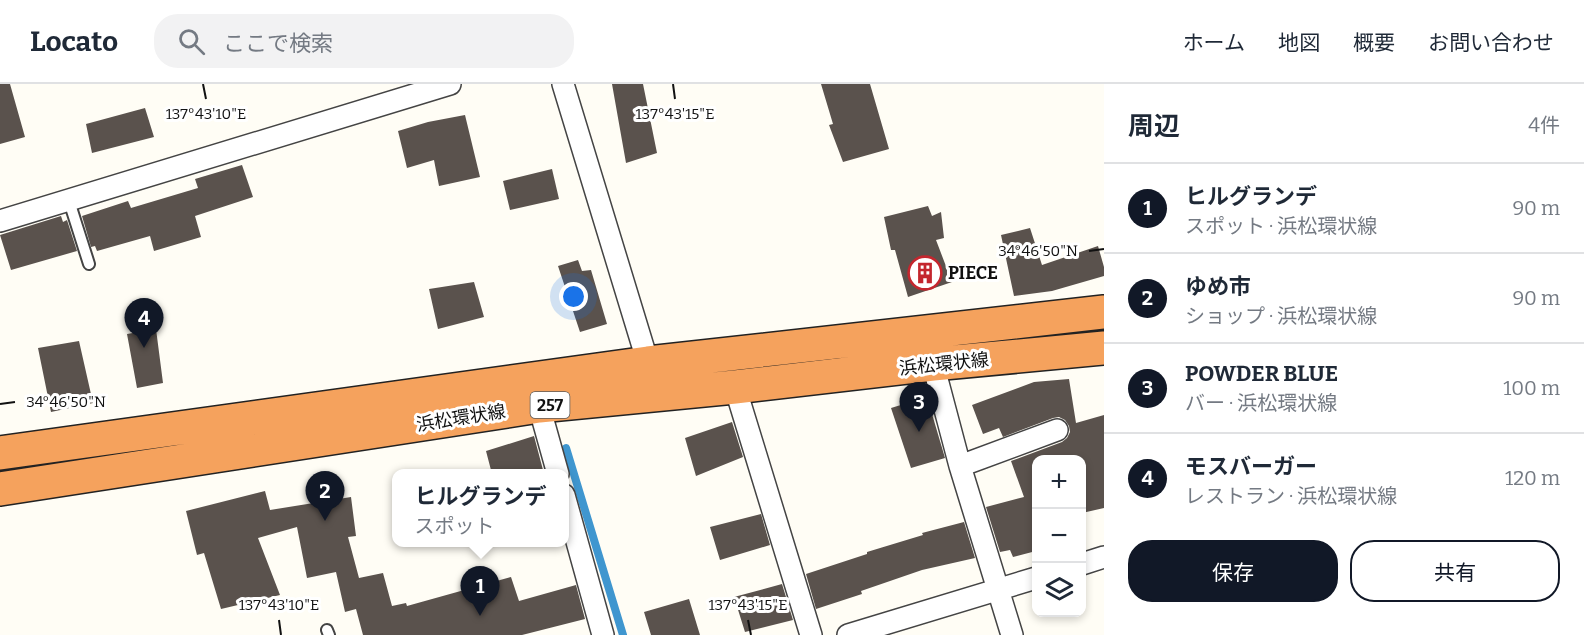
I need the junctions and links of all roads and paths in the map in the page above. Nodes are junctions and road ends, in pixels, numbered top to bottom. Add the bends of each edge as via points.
1 (450, 84) edge
2 (563, 84) edge
3 (69, 201) junction
4 (0, 221) edge
5 (89, 264) dead end
6 (1104, 312) edge
7 (1104, 348) edge
8 (648, 363) junction
9 (933, 364) junction
10 (735, 387) junction
11 (539, 406) junction
12 (1057, 430) dead end
13 (0, 453) edge
14 (960, 466) junction
15 (557, 469) edge
16 (0, 489) edge
17 (569, 513) edge
18 (1104, 557) edge
19 (1085, 563) edge
20 (1032, 579) edge
21 (998, 589) junction
22 (603, 635) edge
23 (811, 635) edge
24 (848, 635) edge
25 (1012, 635) edge

1 - 3 street
2 - 8 street
3 - 4 street
3 - 5 lane
6 - 8 highway, 浜松環状線 / 257
7 - 9 highway, 浜松環状線 / 257
8 - 13 highway, 浜松環状線 / 257
9 - 10 highway, 浜松環状線 / 257
9 - 14 street
10 - 11 highway, 浜松環状線 / 257
10 - 23 street
11 - 15 street
11 - 16 highway, 浜松環状線 / 257
12 - 14 street
14 - 21 street
17 - 22 street
18 - 19 street
20 - 21 street
21 - 24 street
21 - 25 street

